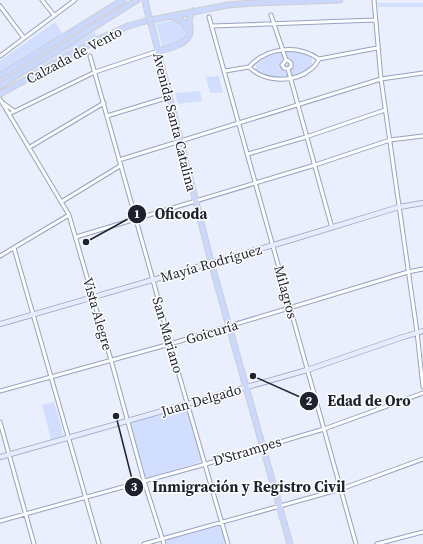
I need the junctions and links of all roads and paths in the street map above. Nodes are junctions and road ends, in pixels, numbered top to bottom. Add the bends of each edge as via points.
1 (42, 0) edge
2 (75, 0) edge
3 (123, 0) edge
4 (137, 0) edge
5 (145, 0) edge
6 (340, 0) edge
7 (374, 0) edge
8 (0, 6) edge
9 (194, 11) junction
10 (271, 15) dead end
11 (54, 16) junction
12 (167, 16) junction
13 (209, 17) dead end
14 (374, 20) junction
15 (274, 23) junction
16 (212, 26) junction
17 (24, 38) junction
18 (185, 40) junction
19 (377, 48) junction
20 (283, 50) junction
21 (158, 51) junction
22 (0, 56) edge
23 (90, 56) dead end
24 (319, 59) junction
25 (286, 60) junction
26 (249, 67) junction
27 (288, 69) junction
28 (225, 71) junction
29 (41, 72) junction
30 (95, 72) junction
31 (423, 73) edge
32 (0, 76) edge
33 (291, 78) junction
34 (381, 80) junction
35 (0, 87) edge
36 (0, 94) edge
37 (169, 97) junction
38 (1, 100) edge
39 (104, 103) junction
40 (298, 105) junction
41 (385, 110) junction
42 (14, 111) junction
43 (9, 114) junction
44 (107, 116) junction
45 (239, 124) junction
46 (423, 136) edge
47 (306, 137) junction
48 (390, 140) junction
49 (180, 142) junction
50 (30, 148) junction
51 (248, 154) junction
52 (119, 160) junction
53 (315, 165) junction
54 (120, 166) junction
55 (256, 183) junction
56 (195, 201) junction
57 (61, 202) junction
58 (423, 203) edge
59 (399, 207) junction
60 (68, 215) junction
61 (136, 219) junction
62 (332, 228) junction
63 (76, 237) junction
64 (273, 245) junction
65 (14, 248) junction
66 (0, 256) edge
67 (211, 262) junction
68 (423, 269) edge
69 (408, 272) junction
70 (153, 280) junction
71 (93, 297) junction
72 (290, 308) junction
73 (34, 314) junction
74 (0, 324) edge
75 (229, 326) junction
76 (417, 332) junction
77 (423, 332) edge
78 (170, 344) junction
79 (112, 360) junction
80 (307, 370) junction
81 (51, 376) junction
82 (245, 387) junction
83 (423, 387) edge
84 (0, 391) edge
85 (423, 393) edge
86 (188, 404) junction
87 (128, 421) junction
88 (0, 422) edge
89 (324, 429) junction
90 (68, 437) junction
91 (262, 446) junction
92 (9, 454) junction
93 (0, 457) edge
94 (423, 459) edge
95 (206, 464) junction
96 (144, 481) junction
97 (341, 488) junction
98 (85, 497) junction
99 (280, 506) junction
100 (26, 514) junction
101 (0, 521) edge
102 (222, 522) junction
103 (423, 532) edge
104 (162, 538) junction
105 (34, 544) edge
106 (98, 544) edge
107 (144, 544) edge
108 (164, 544) edge
109 (228, 544) edge
110 (290, 544) edge
111 (356, 544) edge
112 (377, 544) edge

1 - 11 street
2 - 11 street
3 - 32 main road, Calzada de Vento
4 - 35 main road, Calzada de Vento
5 - 21 main road, Avenida Santa Catalina, bridge
6 - 9 main road, Calzada de Vento via 254,3
7 - 14 street
8 - 17 street
9 - 12 main road, Calzada de Vento
9 - 18 main road via 189,19 191,33
10 - 15 street
11 - 17 street
12 - 18 main road via 179,18 185,23 189,32
12 - 29 main road, Calzada de Vento via 115,31
13 - 16 street, Milagros
14 - 15 street
14 - 19 street
15 - 16 street
15 - 20 street
16 - 28 street, Milagros
17 - 22 street
18 - 21 main road via 181,44
19 - 24 street
19 - 34 street
20 - 24 street via 305,51
20 - 25 street
20 - 26 street via 264,55
21 - 30 street
21 - 37 main road, Avenida Santa Catalina
23 - 30 street, San Mariano
24 - 33 street via 306,73
25 - 27 street via 291,64
25 - 27 street via 282,66
26 - 28 street
26 - 33 street via 270,78
27 - 33 street
28 - 45 street, Milagros
29 - 35 main road
29 - 36 main road, Calzada de Vento
30 - 39 street, San Mariano
30 - 42 street
31 - 34 street
33 - 40 street
34 - 40 street
34 - 41 street
37 - 44 street
37 - 49 main road, Avenida Santa Catalina
38 - 42 street
38 - 43 street, Vista Alegre
39 - 44 street, San Mariano
39 - 50 street
40 - 45 street
40 - 47 street
41 - 47 street
41 - 48 street
42 - 43 street
43 - 50 street, Vista Alegre
44 - 52 street, San Mariano
45 - 49 street
45 - 51 street, Milagros
46 - 48 street
47 - 51 street
47 - 53 street
48 - 53 street
48 - 59 street
49 - 52 street
49 - 56 main road, Avenida Santa Catalina
50 - 57 street, Vista Alegre
51 - 55 street, Milagros
52 - 54 street, San Mariano
53 - 55 street
53 - 62 street
54 - 57 street
54 - 61 street, San Mariano
55 - 56 street
55 - 64 street, Milagros
56 - 61 street
56 - 67 main road, Avenida Santa Catalina
57 - 60 street, Vista Alegre
58 - 59 street, Mayía Rodríguez
59 - 62 street, Mayía Rodríguez
59 - 69 street
60 - 63 street, Vista Alegre
60 - 65 street
61 - 63 street
61 - 70 street, San Mariano
62 - 64 street, Mayía Rodríguez
63 - 71 street, Vista Alegre
64 - 67 street, Mayía Rodríguez
64 - 72 street, Milagros
65 - 66 street
65 - 73 street
67 - 70 street, Mayía Rodríguez
67 - 75 main road, Avenida Santa Catalina
68 - 69 street, Goicuría
69 - 72 street, Goicuría
69 - 76 street
70 - 71 street, Mayía Rodríguez
70 - 78 street, San Mariano
71 - 73 street, Mayía Rodríguez
71 - 79 street, Vista Alegre
72 - 75 street, Goicuría
72 - 80 street, Milagros
73 - 74 street, Mayía Rodríguez
73 - 81 street
75 - 78 street, Goicuría
75 - 82 main road, Avenida Santa Catalina
76 - 77 street, Juan Delgado
76 - 80 street, Juan Delgado
76 - 83 street
78 - 79 street, Goicuría
78 - 86 street, San Mariano
79 - 81 street, Goicuría
79 - 87 street, Vista Alegre
80 - 82 street, Juan Delgado
80 - 89 street, Milagros
81 - 84 street, Goicuría
81 - 90 street
82 - 86 street, Juan Delgado
82 - 91 main road, Avenida Santa Catalina
85 - 89 street, D'Strampes
86 - 87 street, Juan Delgado
86 - 95 street, San Mariano
87 - 90 street, Juan Delgado
87 - 96 street, Vista Alegre
88 - 92 street
89 - 91 street, D'Strampes
89 - 97 street, Milagros
90 - 92 street, Juan Delgado
90 - 98 street
91 - 95 street, D'Strampes
91 - 99 main road, Avenida Santa Catalina
92 - 93 street, Juan Delgado
92 - 100 street
94 - 97 street
95 - 96 street, D'Strampes
95 - 102 street, San Mariano
96 - 98 street, D'Strampes
96 - 104 street, Vista Alegre
97 - 99 street
97 - 111 street, Milagros
98 - 100 street, D'Strampes
98 - 106 street
99 - 102 street
99 - 110 main road, Avenida Santa Catalina
100 - 101 street, D'Strampes
100 - 105 street
102 - 104 street
102 - 109 street, San Mariano
103 - 112 street
104 - 107 street
104 - 108 street, Vista Alegre

